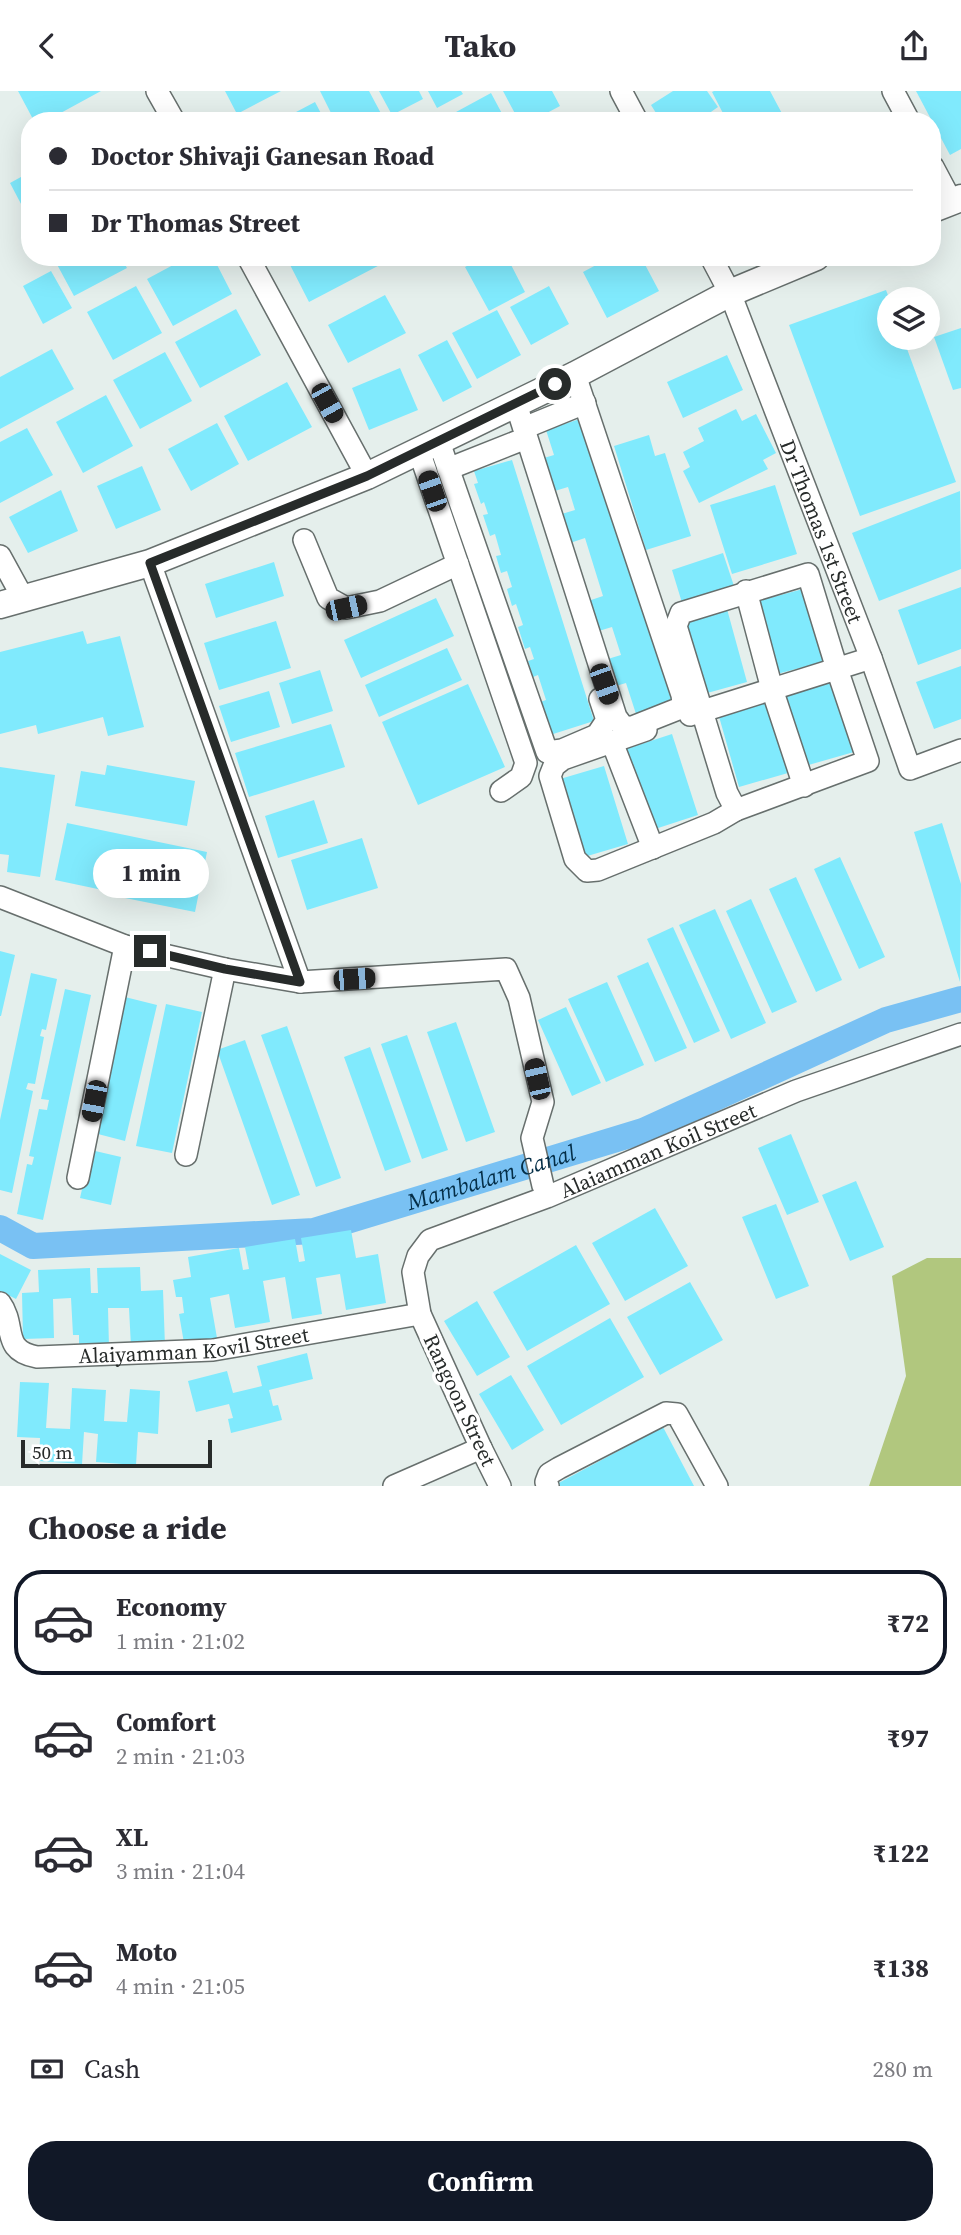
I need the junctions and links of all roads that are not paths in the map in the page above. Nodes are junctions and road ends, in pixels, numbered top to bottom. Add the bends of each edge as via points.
1 (157, 91) edge
2 (621, 91) edge
3 (893, 91) edge
4 (169, 112) edge
5 (632, 112) edge
6 (904, 112) edge
7 (941, 186) edge
8 (948, 203) edge
9 (253, 266) edge
10 (715, 266) edge
11 (794, 266) edge
12 (730, 293) junction
13 (575, 375) junction
14 (586, 404) junction
15 (515, 421) junction
16 (429, 447) junction
17 (448, 469) junction
18 (367, 476) junction
19 (304, 540) dead end
20 (0, 555) edge
21 (150, 563) junction
22 (458, 564) junction
23 (746, 591) junction
24 (12, 601) edge
25 (871, 658) junction
26 (837, 669) junction
27 (772, 689) junction
28 (701, 711) junction
29 (612, 742) junction
30 (961, 750) edge
31 (804, 786) junction
32 (501, 791) dead end
33 (736, 810) junction
34 (653, 848) junction
35 (0, 897) edge
36 (125, 946) junction
37 (225, 969) junction
38 (300, 982) junction
39 (961, 1034) edge
40 (186, 1155) dead end
41 (78, 1178) dead end
42 (543, 1186) dead end
43 (0, 1303) edge
44 (420, 1314) junction
45 (481, 1448) junction
46 (394, 1486) edge
47 (500, 1486) edge
48 (548, 1486) edge
49 (717, 1486) edge

1 - 4 street
2 - 5 street
3 - 6 street
7 - 8 street
9 - 18 street
10 - 12 street, Dr Thomas 1st Street
11 - 12 street
12 - 13 street
12 - 25 street, Dr Thomas 1st Street
13 - 14 street
13 - 15 street
14 - 15 street
14 - 15 street via 682,695 678,709 630,729 617,717 604,684
15 - 16 street
15 - 17 street
15 - 17 street via 607,720 597,735 547,752
16 - 17 street
16 - 18 street
16 - 22 street
18 - 21 street
19 - 22 street via 328,598 346,608 380,601
20 - 24 street
21 - 24 street
21 - 38 street
22 - 32 street via 526,763 521,777
23 - 26 street via 808,574
23 - 27 street
23 - 28 street via 681,613 676,626
25 - 26 street
25 - 30 street, Dr Thomas 1st Street via 911,769
26 - 27 street
26 - 31 street via 868,761
27 - 28 street
27 - 31 street
28 - 29 street
28 - 33 street
29 - 34 street
29 - 34 street via 554,766 551,776 575,859 587,871 598,870
31 - 33 street
33 - 34 street
35 - 36 street
36 - 37 street
36 - 41 street
37 - 38 street
37 - 40 street
38 - 42 street via 506,969 519,998 543,1102 532,1138
39 - 44 street, Alaiamman Koil Street via 796,1091 547,1197 430,1240 413,1272
43 - 44 street, Alaiyamman Kovil Street via 13,1346 37,1357 213,1350
44 - 45 street, Rangoon Street
45 - 46 street
45 - 47 street, Rangoon Street
48 - 49 street via 549,1474 666,1413 677,1414

